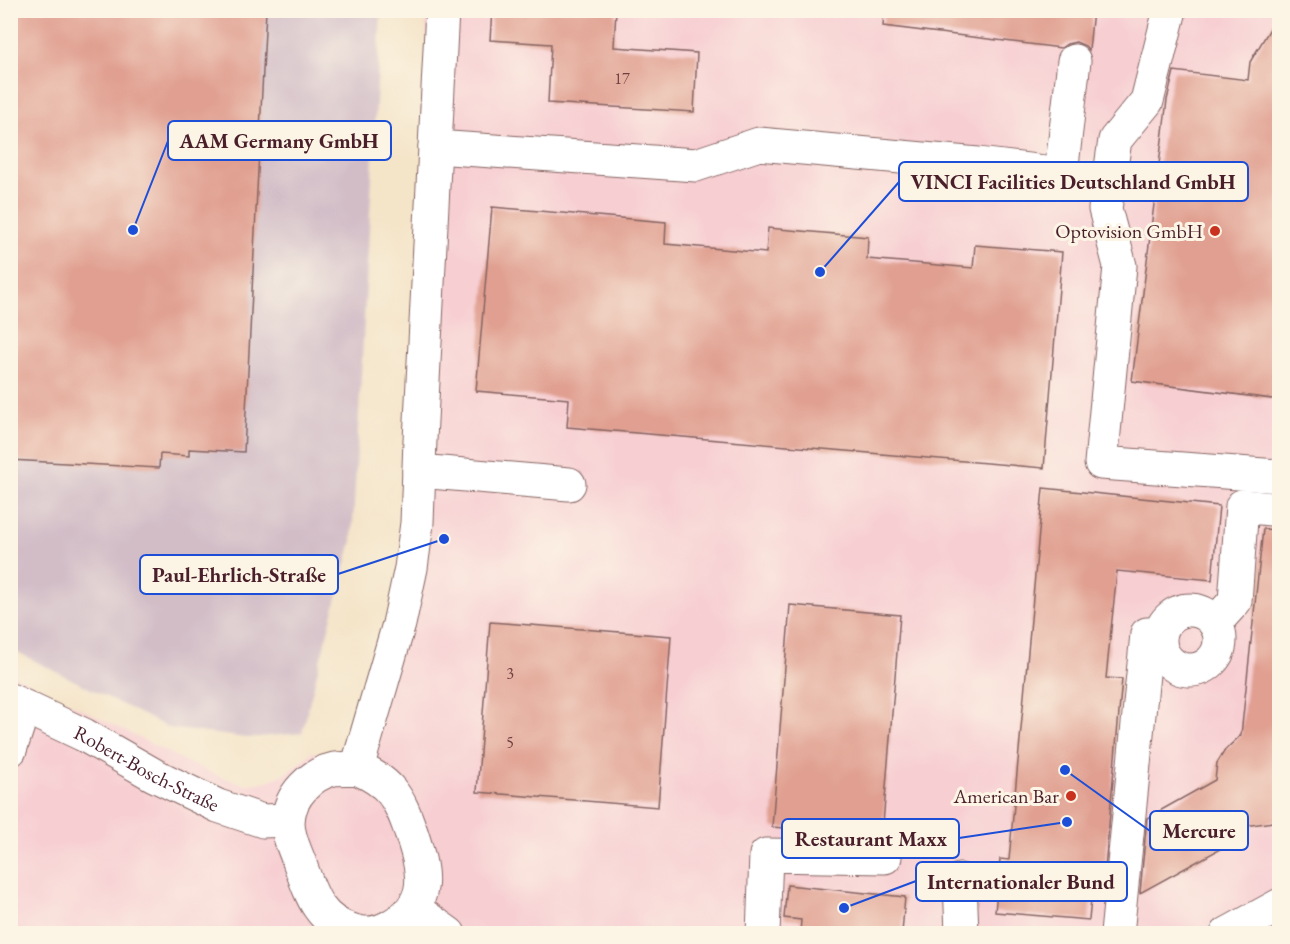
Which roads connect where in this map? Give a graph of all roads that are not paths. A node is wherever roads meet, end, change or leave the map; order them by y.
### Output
1 (442, 10) edge
2 (1170, 10) edge
3 (1074, 61) dead end
4 (435, 147) junction
5 (419, 471) junction
6 (1280, 476) edge
7 (569, 484) dead end
8 (1280, 510) edge
9 (1215, 623) junction
10 (1160, 635) junction
11 (17, 704) edge
12 (10, 750) edge
13 (357, 768) junction
14 (288, 820) junction
15 (885, 857) dead end
16 (960, 880) dead end
17 (1280, 905) edge
18 (413, 908) junction
19 (360, 933) edge
20 (449, 933) edge
21 (763, 933) edge
22 (962, 933) edge
23 (1117, 933) edge
24 (1227, 933) edge

1 - 4 street
2 - 6 street
3 - 4 street
4 - 5 street
5 - 7 street
5 - 13 street
8 - 9 street
9 - 10 street
9 - 10 street
10 - 23 street
11 - 12 street
11 - 14 street, Robert-Bosch-Straße
13 - 14 street
13 - 18 street
14 - 19 street
15 - 21 street
16 - 22 street
17 - 24 street
18 - 19 street
18 - 20 street

